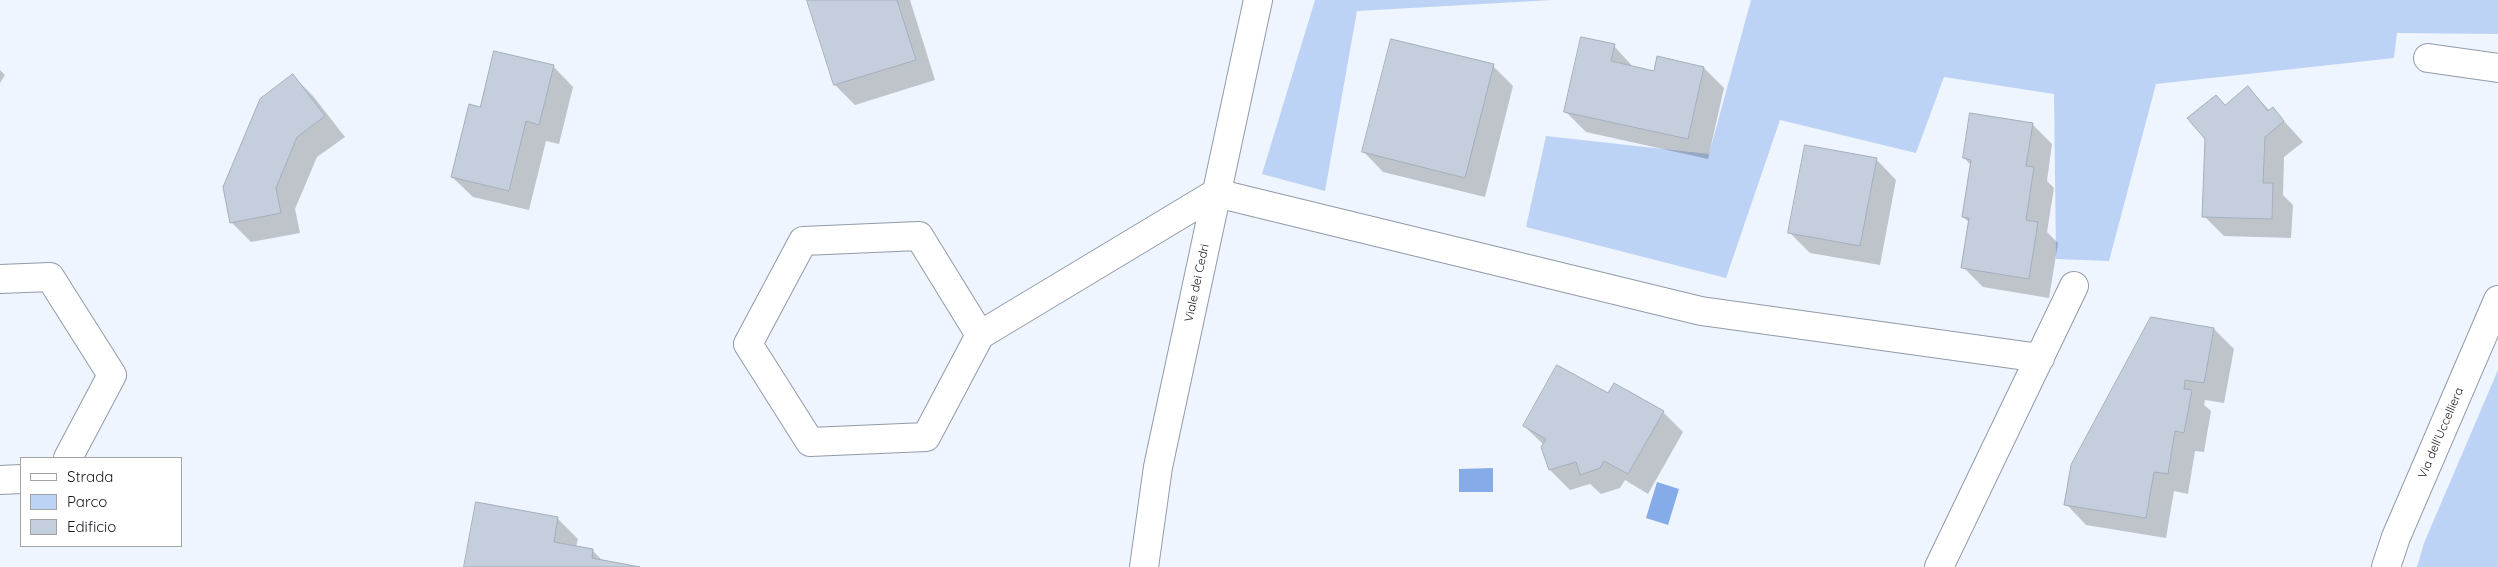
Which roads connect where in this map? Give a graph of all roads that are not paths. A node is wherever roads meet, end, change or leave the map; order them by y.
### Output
1 (1258, 0) edge
2 (2428, 58) dead end
3 (2498, 68) edge
4 (1216, 193) junction
5 (0, 279) edge
6 (2074, 286) dead end
7 (2498, 300) edge
8 (980, 334) junction
9 (2040, 358) junction
10 (69, 457) edge
11 (20, 479) edge
12 (0, 480) edge
13 (1144, 567) edge
14 (1939, 567) edge
15 (2386, 567) edge

1 - 4 street, Viale dei Cedri
2 - 3 street
4 - 8 street
4 - 9 street
4 - 13 street, Viale dei Cedri
5 - 10 street
6 - 9 street
7 - 15 street, Via dell'Uccelliera
8 - 8 street
9 - 14 street
11 - 12 street

